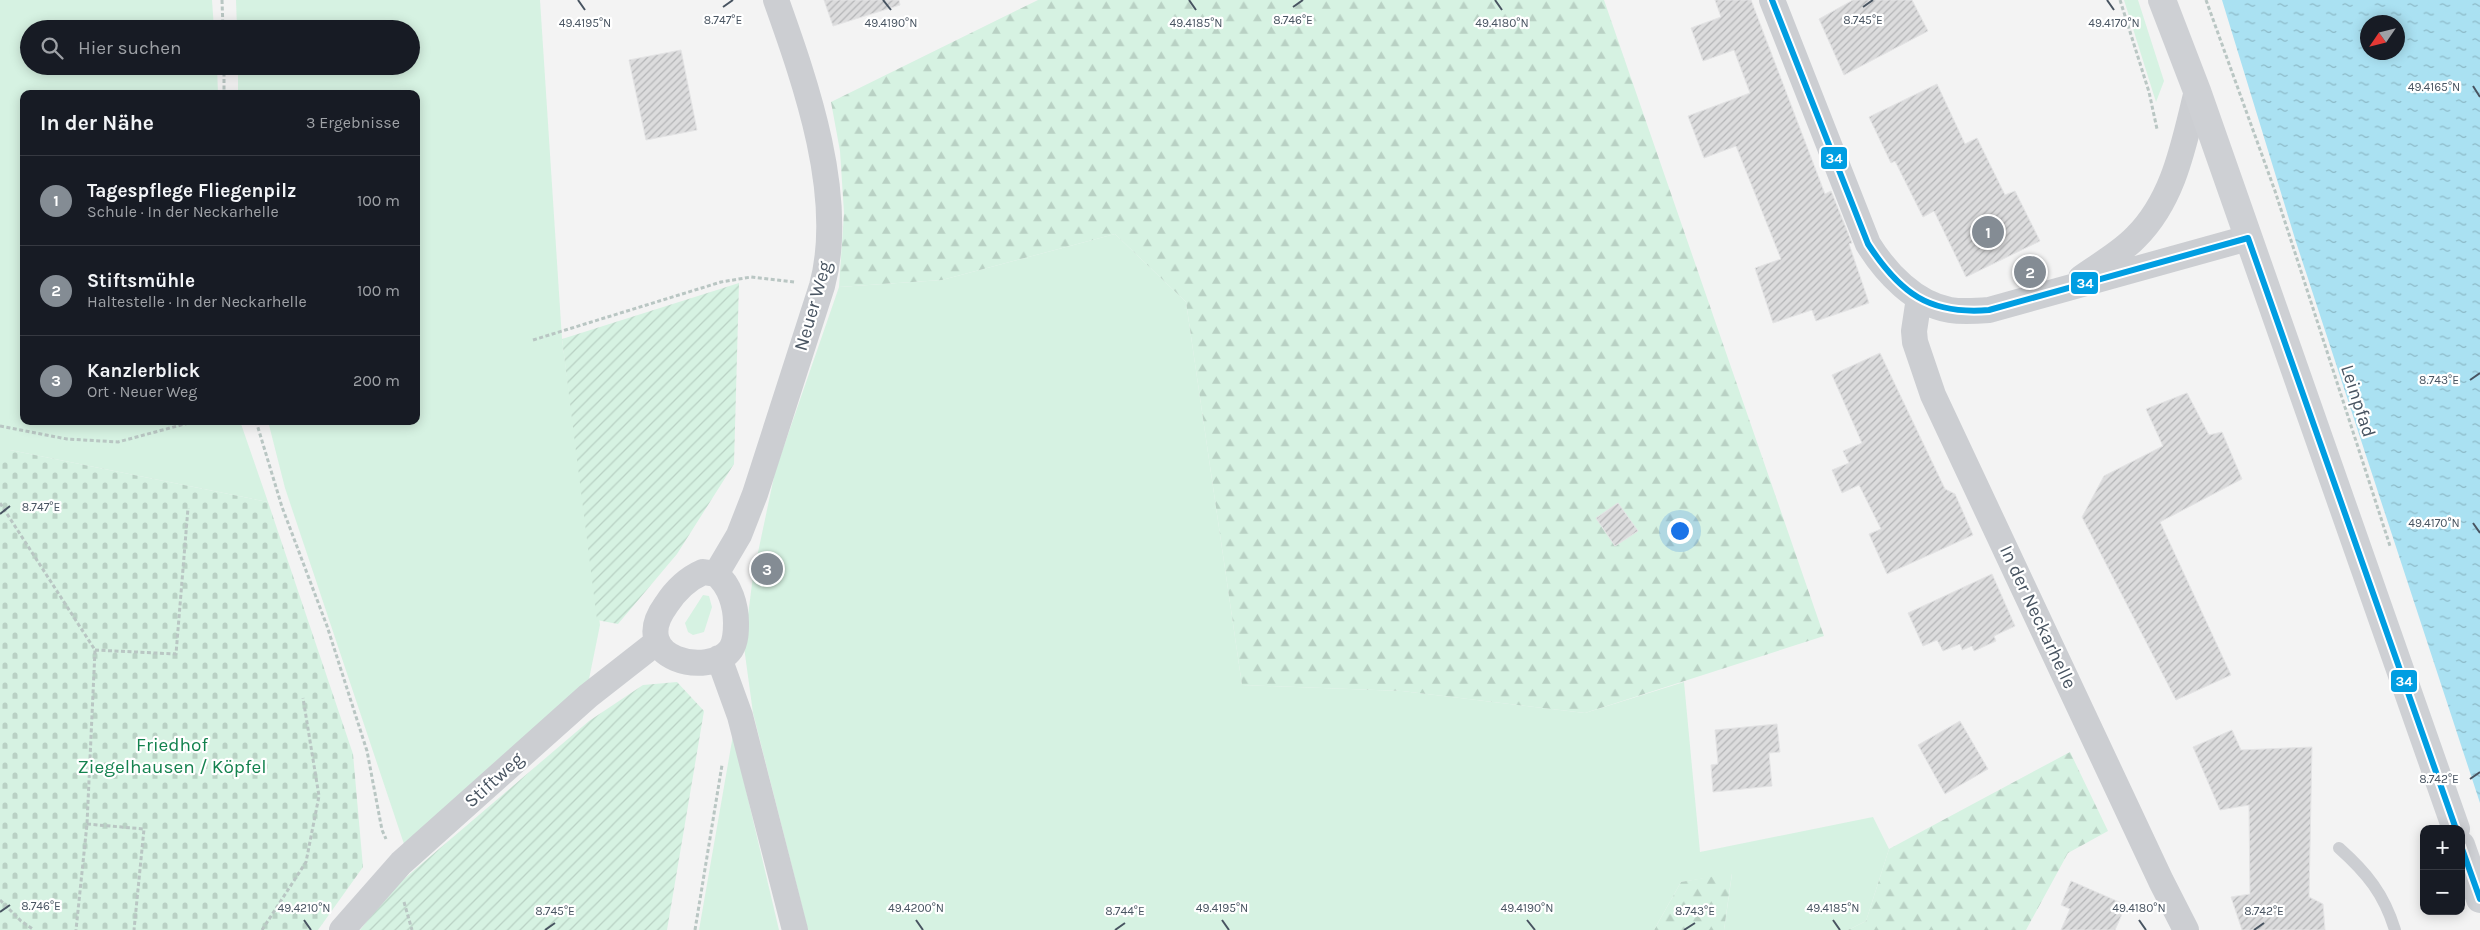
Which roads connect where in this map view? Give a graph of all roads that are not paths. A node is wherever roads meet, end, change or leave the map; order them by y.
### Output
1 (776, 0) edge
2 (1772, 0) edge
3 (2162, 0) edge
4 (2197, 91) junction
5 (2248, 238) junction
6 (2068, 288) junction
7 (1919, 298) junction
8 (716, 574) junction
9 (657, 642) junction
10 (719, 658) junction
11 (2455, 825) edge
12 (2339, 848) dead end
13 (2465, 856) edge
14 (2480, 899) edge
15 (342, 930) edge
16 (795, 930) edge
17 (2186, 930) edge
18 (2395, 930) edge

1 - 8 street, Neuer Weg
2 - 7 street
3 - 4 main road
4 - 5 main road
4 - 6 street
5 - 6 street
5 - 11 main road
6 - 7 street
7 - 17 street, In der Neckarhelle
8 - 9 street
8 - 10 street
9 - 10 street
9 - 15 street, Stiftweg
10 - 16 street
12 - 18 lane
13 - 14 main road

